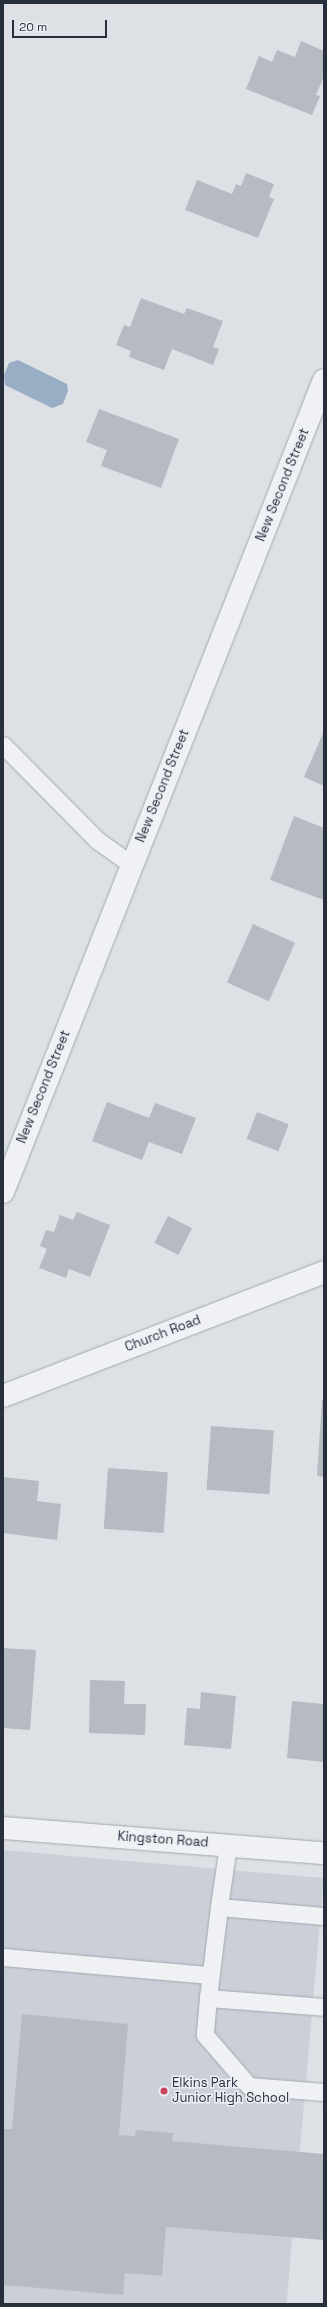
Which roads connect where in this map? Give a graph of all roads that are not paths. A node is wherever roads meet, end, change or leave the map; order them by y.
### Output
1 (324, 380) edge
2 (3, 745) edge
3 (132, 865) junction
4 (4, 1186) edge
5 (324, 1272) edge
6 (3, 1396) edge
7 (3, 1828) edge
8 (228, 1845) junction
9 (324, 1852) edge
10 (219, 1907) junction
11 (324, 1916) edge
12 (3, 1957) edge
13 (210, 1975) junction
14 (208, 1998) junction
15 (324, 2007) edge
16 (324, 2092) edge

1 - 3 street, New Second Street
2 - 3 lane
3 - 4 street, New Second Street
5 - 6 street, Church Road
7 - 8 street, Kingston Road
8 - 9 street, Kingston Road
8 - 10 lane
10 - 11 lane
10 - 13 lane
12 - 13 lane
13 - 14 lane
14 - 15 lane
14 - 16 lane

